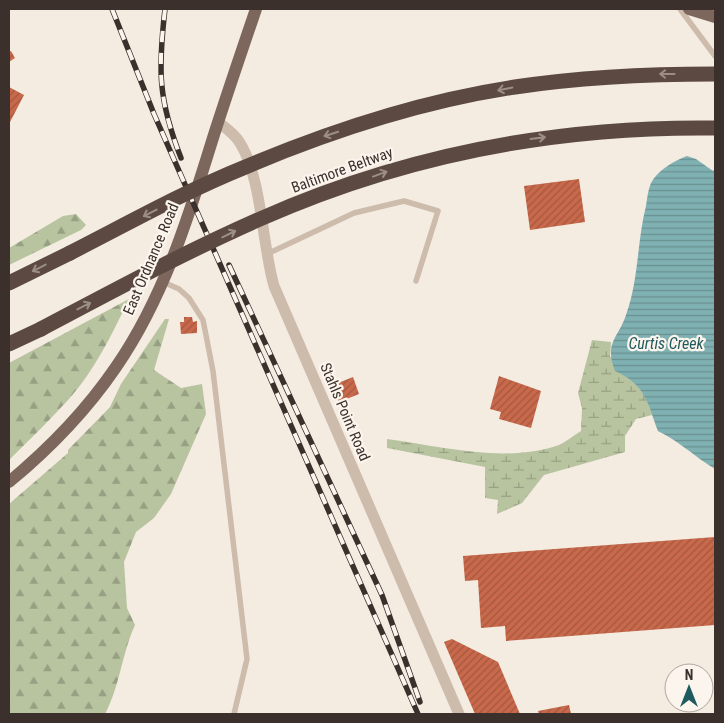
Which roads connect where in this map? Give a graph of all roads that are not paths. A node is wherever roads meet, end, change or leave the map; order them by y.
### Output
1 (256, 9) edge
2 (680, 9) edge
3 (688, 9) edge
4 (715, 16) edge
5 (715, 56) edge
6 (715, 74) edge
7 (218, 122) junction
8 (715, 128) edge
9 (266, 254) junction
10 (416, 281) dead end
11 (163, 282) junction
12 (9, 284) edge
13 (9, 344) edge
14 (9, 482) edge
15 (234, 714) edge
16 (459, 714) edge

1 - 7 main road, East Ordnance Road
2 - 5 lane
3 - 4 main road
6 -> 12 highway, bridge
7 - 9 street, Stahls Point Road
7 - 11 main road, East Ordnance Road
13 -> 8 highway, Baltimore Beltway, bridge
9 - 10 lane
9 - 16 street, Stahls Point Road
11 - 14 main road, East Ordnance Road
11 - 15 lane

